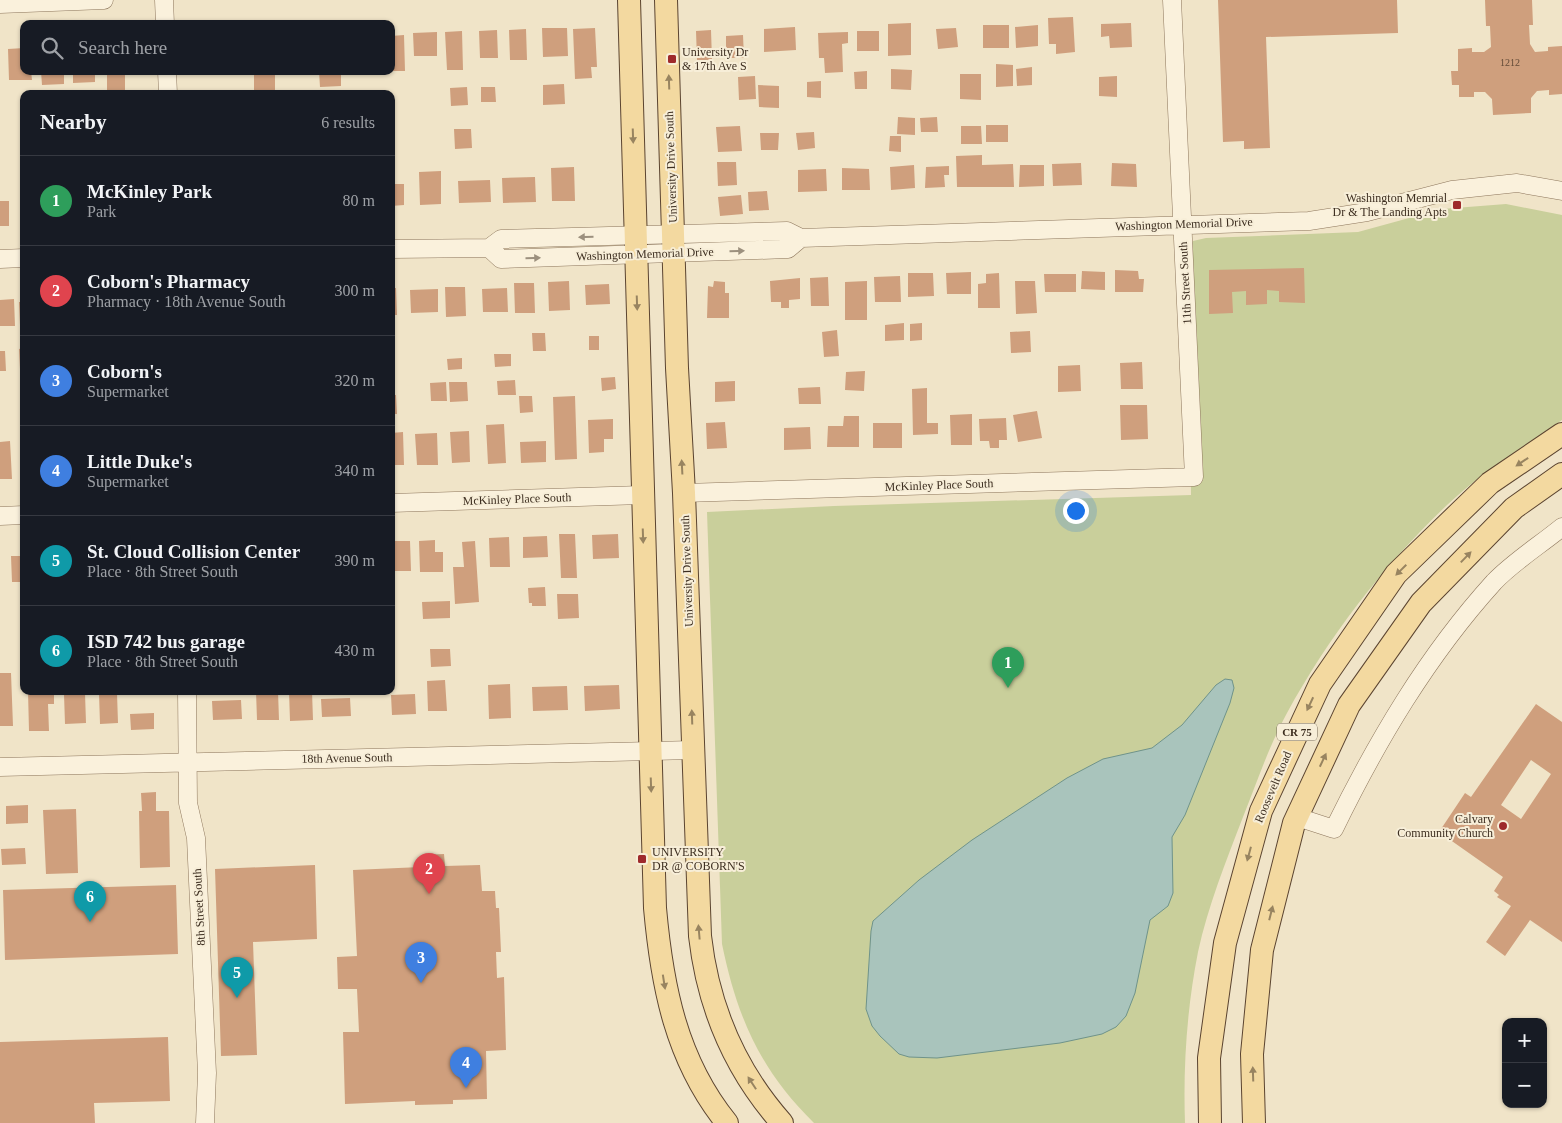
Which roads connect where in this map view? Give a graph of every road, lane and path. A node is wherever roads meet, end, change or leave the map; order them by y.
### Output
1 (104, 0) edge
2 (164, 0) edge
3 (629, 0) edge
4 (666, 0) edge
5 (1172, 0) edge
6 (0, 4) edge
7 (165, 20) edge
8 (167, 75) edge
9 (168, 90) edge
10 (1562, 191) edge
11 (1182, 224) junction
12 (635, 245) junction
13 (674, 245) junction
14 (395, 249) edge
15 (20, 258) edge
16 (0, 259) edge
17 (1562, 434) edge
18 (1562, 474) edge
19 (1194, 477) joint
20 (684, 493) junction
21 (642, 495) junction
22 (395, 503) edge
23 (20, 515) edge
24 (0, 516) edge
25 (1562, 527) edge
26 (188, 695) edge
27 (693, 750) junction
28 (650, 752) junction
29 (187, 762) junction
30 (0, 767) edge
31 (1297, 817) junction
32 (702, 1083) junction
33 (206, 1123) edge
34 (711, 1123) edge
35 (727, 1123) edge
36 (781, 1123) edge
37 (1210, 1123) edge
38 (1254, 1123) edge

1 - 6 street
2 - 7 street
3 -> 12 main road
13 -> 4 main road, University Drive South
5 - 11 street, 11th Street South
8 - 9 street
10 - 11 street, Washington Memorial Drive
13 -> 11 street, Washington Memorial Drive
11 - 19 street, 11th Street South
12 - 13 street, Washington Memorial Drive
12 - 14 street, Washington Memorial Drive
12 -> 21 main road
20 -> 13 main road, University Drive South
15 - 16 street
17 -> 37 main road, Roosevelt Road / CR 75
31 -> 18 main road, CR 75
19 - 20 street, McKinley Place South
27 -> 20 main road, University Drive South
21 - 22 street, McKinley Place South
21 -> 28 main road
23 - 24 street
25 - 31 street
26 - 29 street, 8th Street South
27 - 28 street, 18th Avenue South
36 -> 27 main road, University Drive South
28 - 29 street, 18th Avenue South
28 -> 32 main road
29 - 30 street, 18th Avenue South
29 - 33 street, 8th Street South
38 -> 31 main road, CR 75
32 - 34 main road
32 - 35 main road

